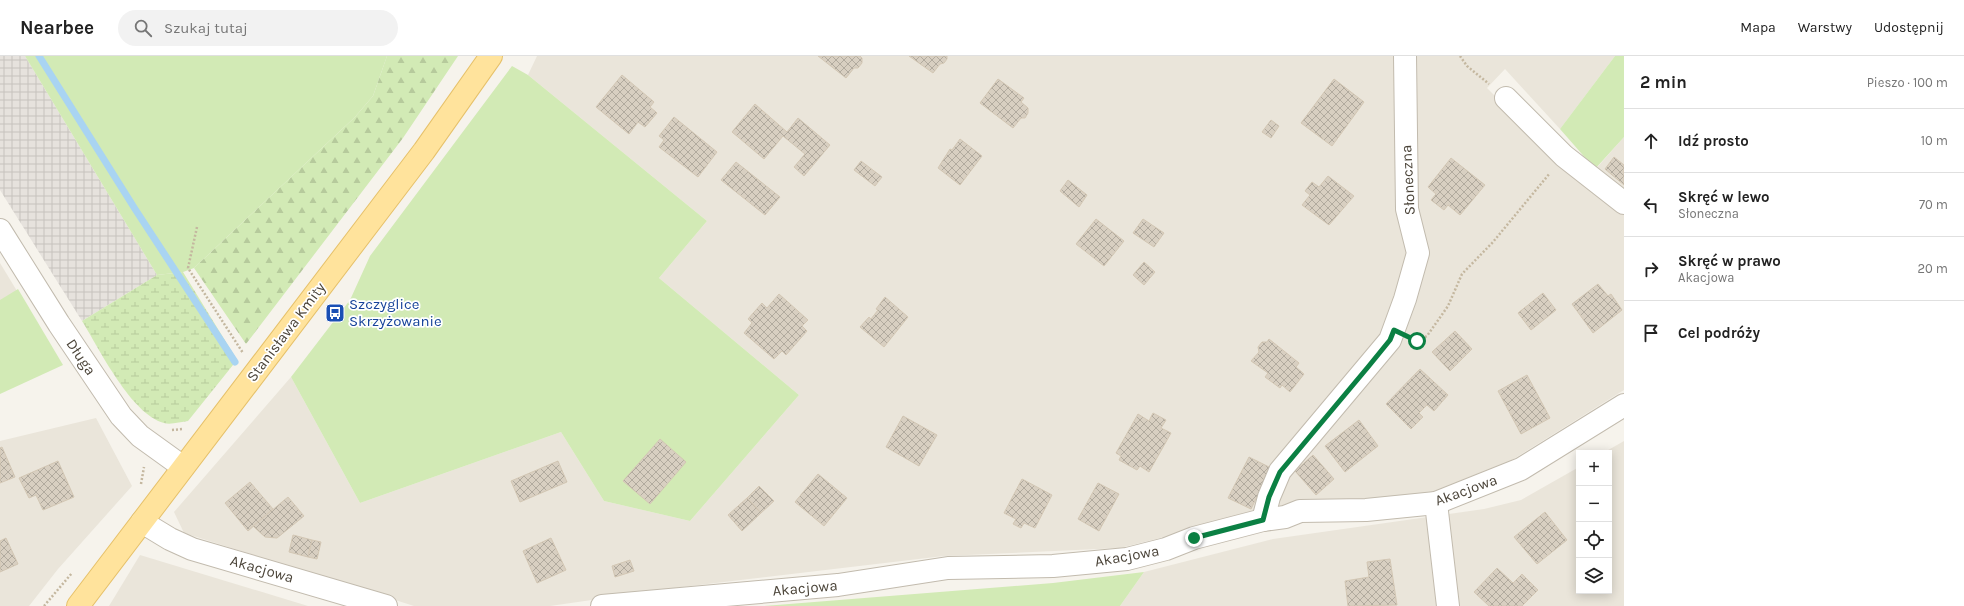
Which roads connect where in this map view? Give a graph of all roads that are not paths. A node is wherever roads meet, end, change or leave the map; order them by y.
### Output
1 (491, 56) edge
2 (1405, 56) edge
3 (1506, 98) road end
4 (1624, 203) edge
5 (0, 230) edge
6 (1624, 405) edge
7 (183, 467) junction
8 (1436, 503) junction
9 (1263, 520) junction
10 (142, 522) junction
11 (383, 605) edge
12 (78, 606) edge
13 (602, 606) edge
14 (1448, 606) edge

1 - 7 main road, Stanisława Kmity
2 - 9 street, Słoneczna
3 - 4 street
5 - 7 street, Długa
6 - 8 street, Akacjowa
7 - 10 main road, Stanisława Kmity
8 - 9 street, Akacjowa
8 - 14 street
9 - 13 street, Akacjowa
10 - 11 street, Akacjowa
10 - 12 main road, Stanisława Kmity

